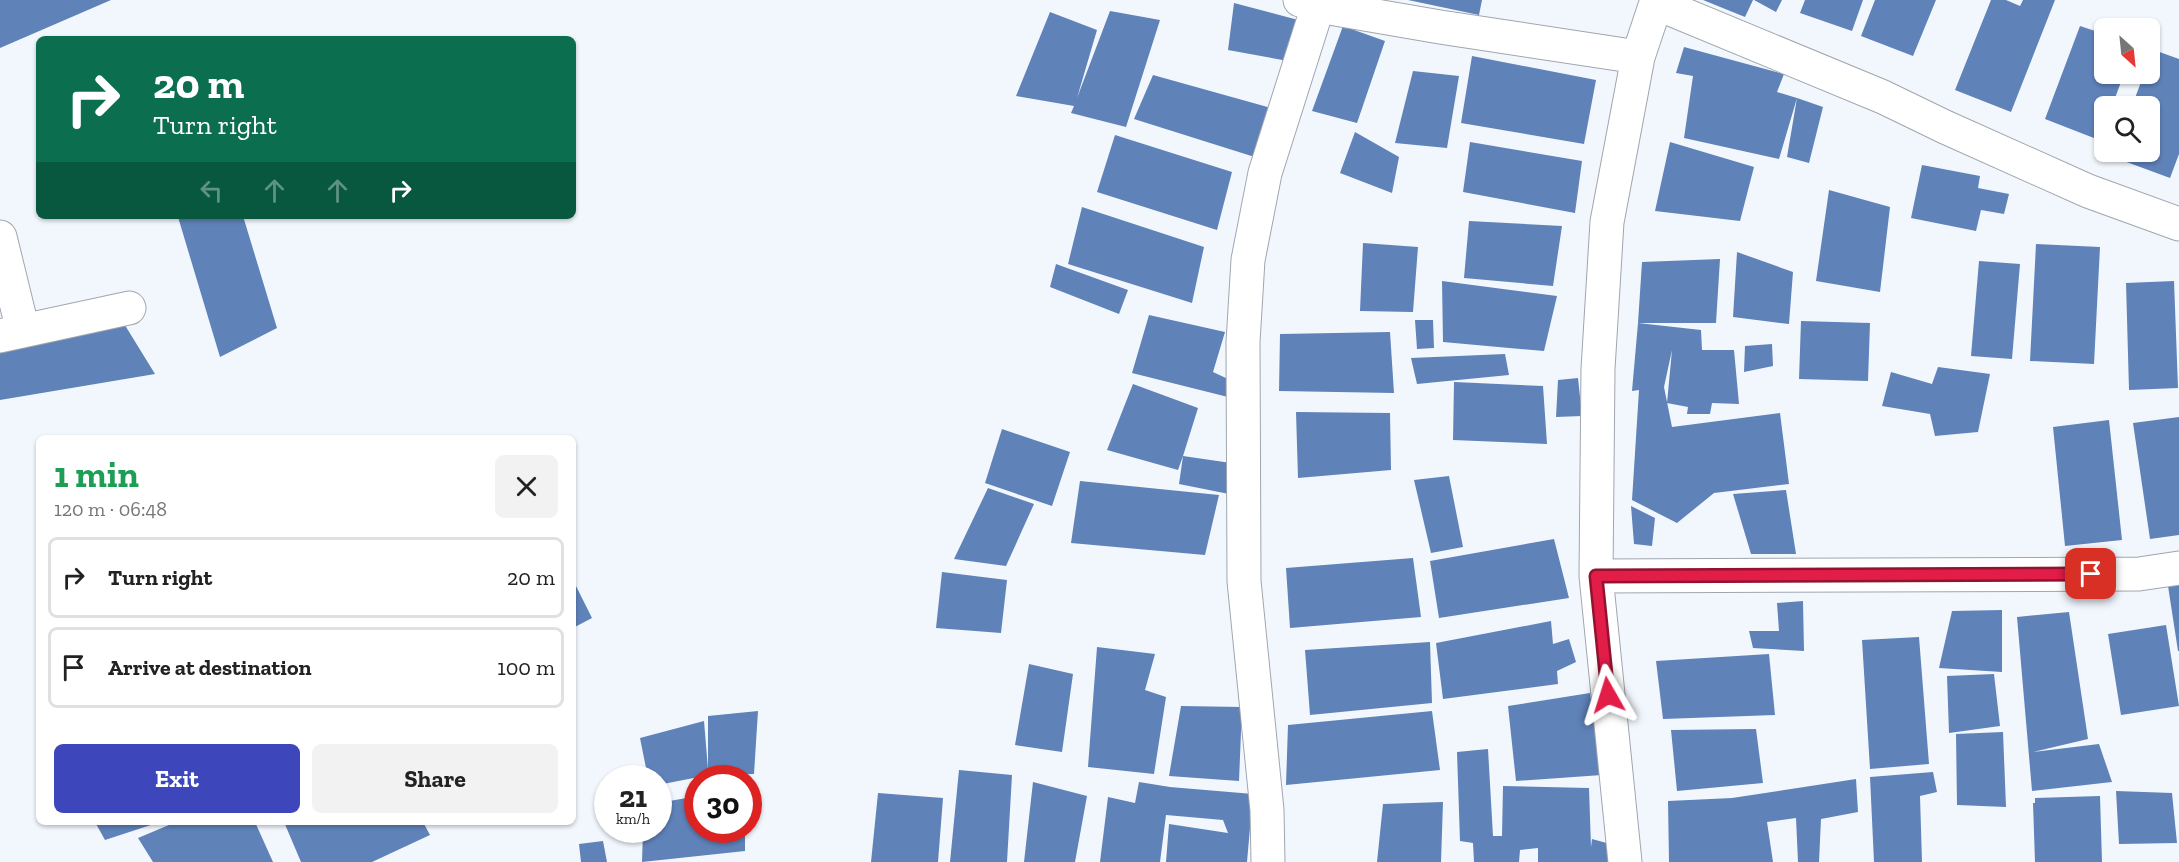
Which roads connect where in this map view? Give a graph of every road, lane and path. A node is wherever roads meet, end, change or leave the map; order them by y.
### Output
1 (1656, 2) edge
2 (1309, 3) edge
3 (1638, 57) junction
4 (2179, 224) edge
5 (0, 237) edge
6 (129, 308) dead end
7 (12, 334) edge
8 (2179, 568) edge
9 (1596, 576) junction
10 (1268, 862) edge
11 (1625, 862) edge

1 - 3 street
1 - 4 street
2 - 3 street
2 - 10 street
3 - 9 street
5 - 7 street
6 - 7 street
8 - 9 street
9 - 11 street

